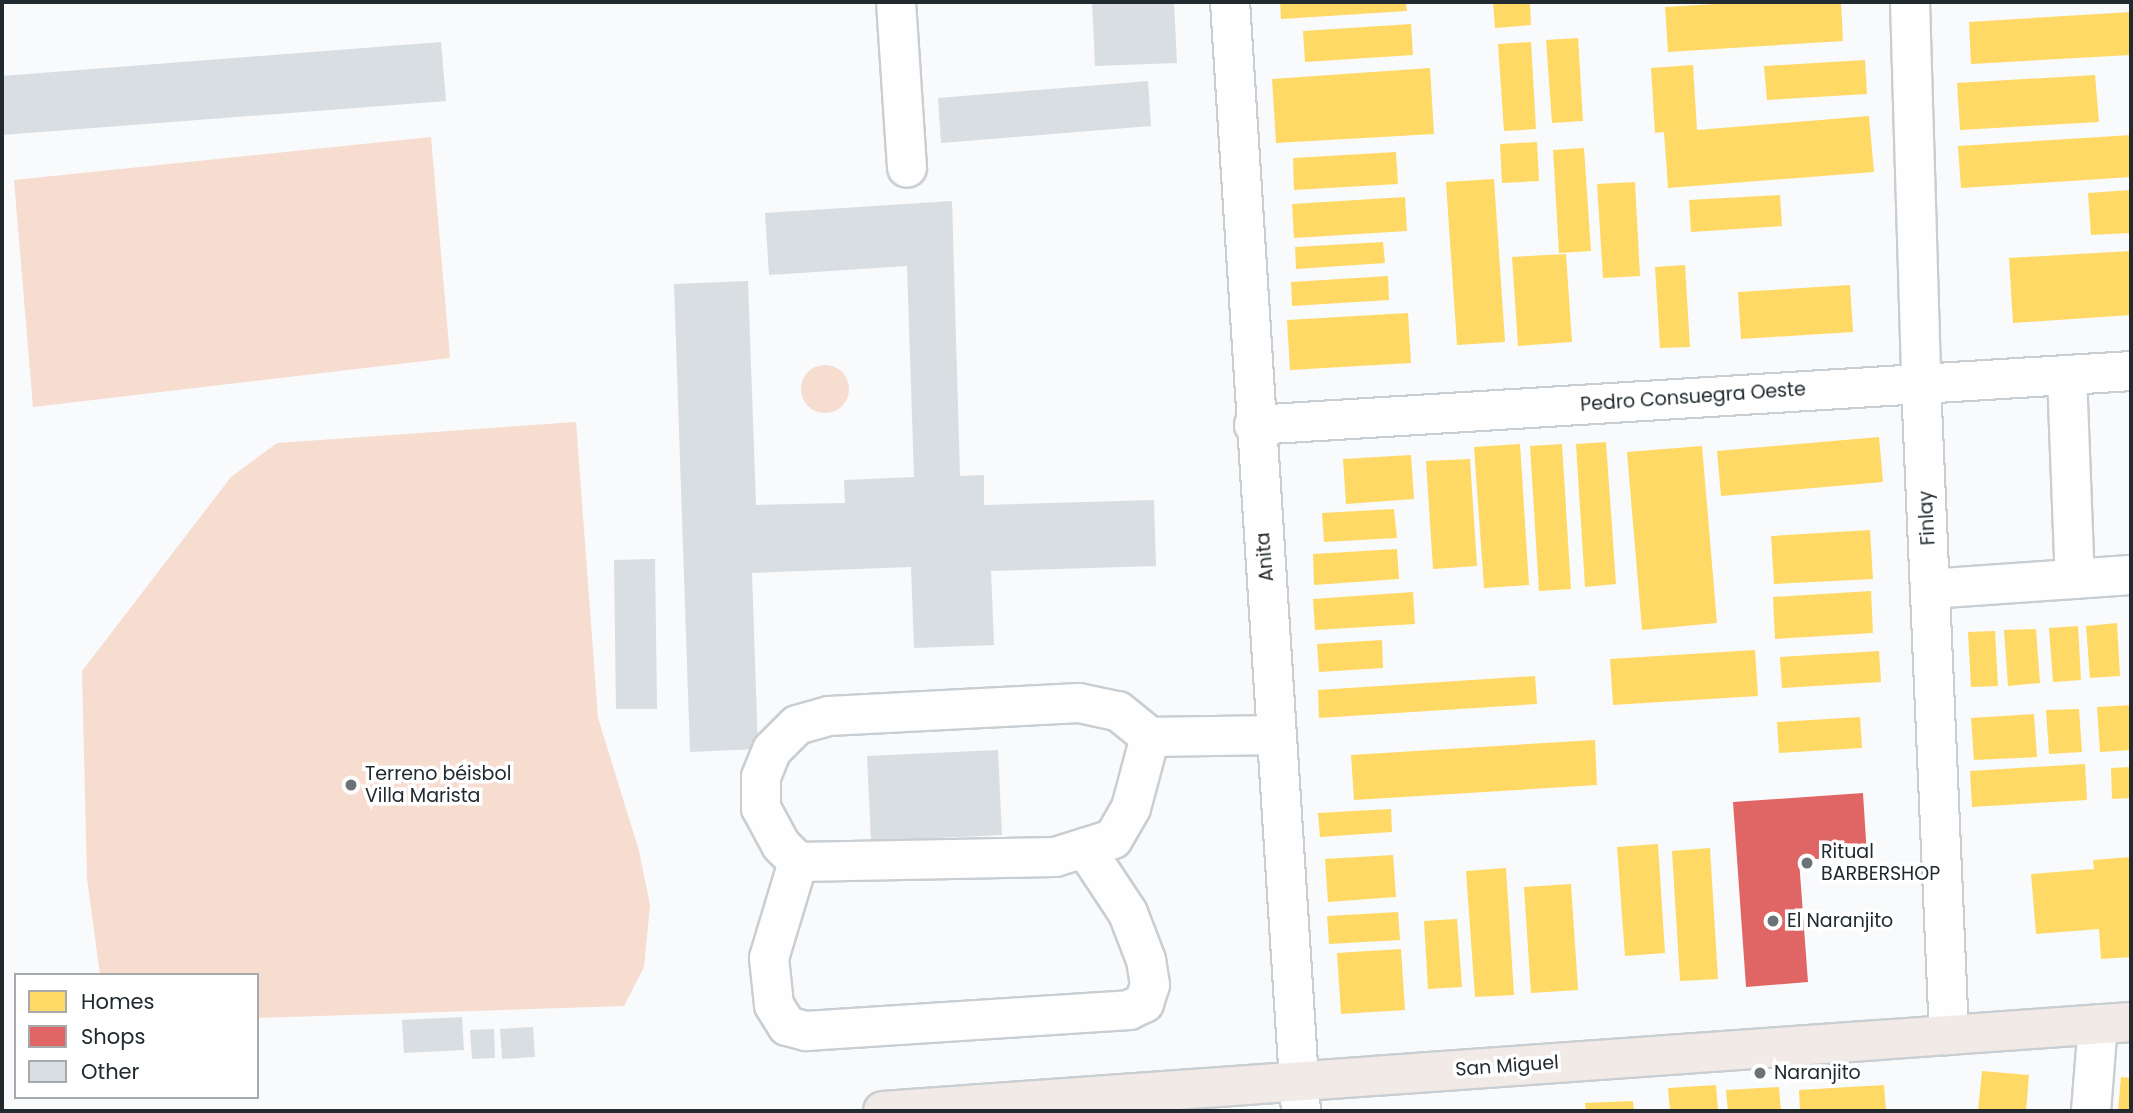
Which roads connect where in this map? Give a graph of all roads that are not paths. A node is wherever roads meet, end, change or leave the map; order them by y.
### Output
1 (896, 2) edge
2 (1230, 2) edge
3 (1910, 2) edge
4 (907, 168) dead end
5 (2131, 371) edge
6 (2067, 375) junction
7 (1921, 383) junction
8 (1254, 425) junction
9 (2131, 575) edge
10 (2075, 579) junction
11 (1930, 589) junction
12 (1277, 735) junction
13 (1150, 737) junction
14 (1084, 848) junction
15 (798, 862) junction
16 (2115, 1023) edge
17 (1949, 1035) junction
18 (1300, 1096) edge
19 (883, 1111) edge
20 (2091, 1111) edge

1 - 4 street
2 - 8 street, Anita
3 - 7 street, Finlay
5 - 6 street, Pedro Consuegra Oeste
6 - 7 street, Pedro Consuegra Oeste
6 - 10 street
7 - 8 street, Pedro Consuegra Oeste
7 - 11 street, Finlay
8 - 12 street, Anita
9 - 10 street
10 - 11 street
11 - 17 street, Finlay
12 - 13 street
12 - 18 street, Anita
13 - 14 street
13 - 15 street
14 - 15 street
14 - 15 street
16 - 17 main road, San Miguel
16 - 20 street
17 - 18 main road, San Miguel
18 - 19 main road, San Miguel

